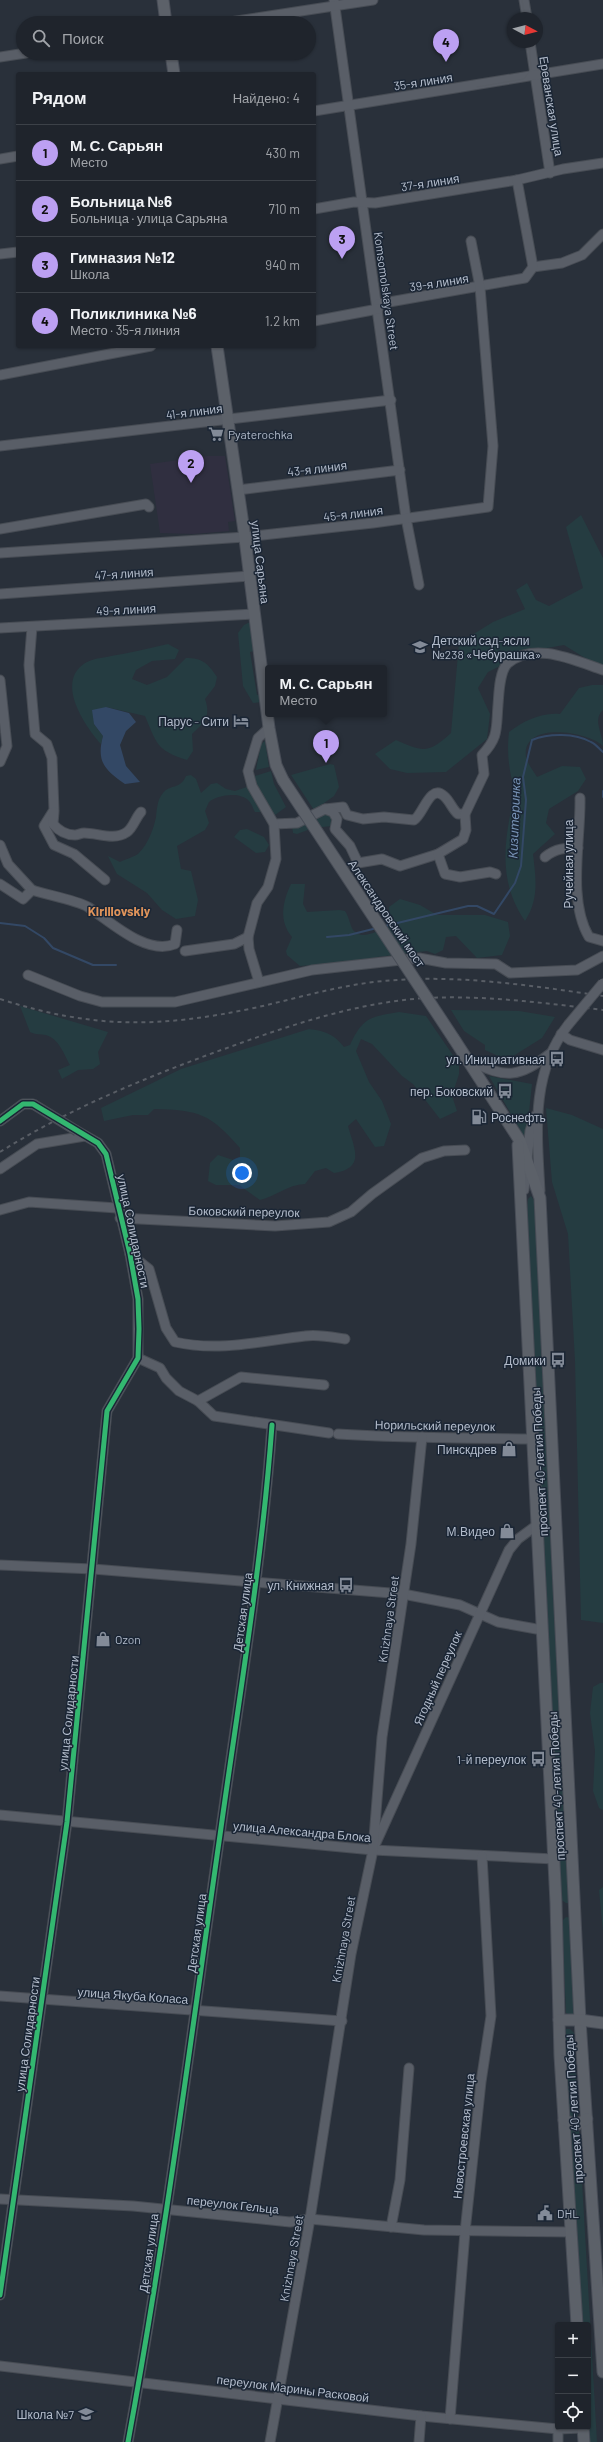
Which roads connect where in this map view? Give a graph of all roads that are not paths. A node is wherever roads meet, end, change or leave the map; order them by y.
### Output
1 (163, 0) edge
2 (373, 0) edge
3 (524, 0) edge
4 (334, 3) edge
5 (525, 12) edge
6 (165, 16) edge
7 (262, 16) edge
8 (531, 48) edge
9 (16, 55) edge
10 (0, 57) edge
11 (172, 60) edge
12 (603, 64) edge
13 (174, 72) edge
14 (535, 74) junction
15 (348, 106) junction
16 (316, 111) edge
17 (16, 156) edge
18 (0, 159) edge
19 (603, 163) edge
20 (550, 173) junction
21 (517, 180) junction
22 (362, 202) junction
23 (316, 209) edge
24 (603, 234) edge
25 (472, 241) dead end
26 (16, 252) edge
27 (0, 254) edge
28 (533, 267) junction
29 (480, 288) junction
30 (378, 307) junction
31 (316, 321) edge
32 (141, 348) edge
33 (216, 348) edge
34 (0, 375) edge
35 (391, 400) junction
36 (226, 419) junction
37 (0, 446) edge
38 (400, 470) junction
39 (238, 490) junction
40 (150, 507) dead end
41 (406, 518) junction
42 (0, 529) edge
43 (245, 537) junction
44 (0, 553) edge
45 (250, 576) junction
46 (419, 585) dead end
47 (0, 594) edge
48 (254, 614) junction
49 (32, 626) junction
50 (0, 628) edge
51 (603, 670) edge
52 (0, 680) edge
53 (265, 698) edge
54 (268, 717) edge
55 (269, 728) junction
56 (1, 761) edge
57 (283, 780) joint
58 (580, 798) dead end
59 (325, 809) junction
60 (54, 810) junction
61 (141, 812) dead end
62 (465, 814) junction
63 (274, 824) junction
64 (0, 845) edge
65 (578, 848) junction
66 (438, 854) junction
67 (545, 857) dead end
68 (496, 874) dead end
69 (105, 880) dead end
70 (0, 884) edge
71 (32, 890) junction
72 (177, 930) dead end
73 (248, 937) junction
74 (603, 941) edge
75 (186, 951) dead end
76 (603, 956) edge
77 (28, 975) dead end
78 (259, 982) junction
79 (603, 982) edge
80 (562, 1034) junction
81 (603, 1050) edge
82 (552, 1053) junction
83 (470, 1061) junction
84 (538, 1106) junction
85 (0, 1121) edge
86 (81, 1133) junction
87 (516, 1135) junction
88 (465, 1150) dead end
89 (527, 1158) junction
90 (0, 1169) edge
91 (540, 1198) junction
92 (117, 1208) junction
93 (522, 1209) junction
94 (0, 1210) edge
95 (120, 1218) junction
96 (130, 1254) junction
97 (345, 1338) dead end
98 (138, 1358) junction
99 (324, 1385) dead end
100 (198, 1401) junction
101 (272, 1425) junction
102 (422, 1437) junction
103 (532, 1438) junction
104 (537, 1525) junction
105 (0, 1565) edge
106 (92, 1569) junction
107 (256, 1582) junction
108 (403, 1594) junction
109 (479, 1613) junction
110 (542, 1630) junction
111 (0, 1815) edge
112 (67, 1822) junction
113 (219, 1835) junction
114 (373, 1850) junction
115 (482, 1856) junction
116 (554, 1859) junction
117 (575, 1902) junction
118 (556, 1903) junction
119 (557, 1919) junction
120 (576, 1919) junction
121 (0, 1996) edge
122 (42, 1998) junction
123 (195, 2009) junction
124 (559, 2020) junction
125 (580, 2020) junction
126 (342, 2021) junction
127 (603, 2023) edge
128 (409, 2068) dead end
129 (587, 2119) junction
130 (564, 2120) junction
131 (0, 2199) edge
132 (15, 2200) junction
133 (165, 2209) junction
134 (310, 2219) junction
135 (391, 2228) junction
136 (465, 2232) junction
137 (571, 2232) junction
138 (0, 2295) edge
139 (577, 2322) edge
140 (0, 2366) edge
141 (603, 2372) edge
142 (139, 2382) junction
143 (277, 2398) junction
144 (421, 2416) junction
145 (450, 2419) junction
146 (555, 2429) edge
147 (558, 2430) edge
148 (583, 2430) edge
149 (128, 2442) edge
150 (270, 2442) edge
151 (419, 2442) edge
152 (558, 2442) edge
153 (584, 2442) edge

1 - 6 main road
2 - 4 street
3 - 5 street
4 - 7 street
4 - 15 street, Komsomolskaya Street
8 - 14 street, Ереванская улица
9 - 10 street
11 - 13 main road
12 - 14 street, 35-я линия
14 - 15 street, 35-я линия
14 - 20 street, Ереванская улица
15 - 16 street, 35-я линия
15 - 22 street, Komsomolskaya Street
17 - 18 street
19 - 20 street, 37-я линия
20 - 21 street, 37-я линия
21 - 22 street, 37-я линия
21 - 28 street
22 - 23 street, 37-я линия
22 - 30 street, Komsomolskaya Street
24 - 28 street
25 - 29 street, 39-я линия
26 - 27 street
28 - 29 street, 39-я линия
29 - 30 street, 39-я линия
29 - 41 street, 45-я линия
30 - 31 street, 39-я линия
30 - 35 street, Komsomolskaya Street
32 - 34 street
33 - 36 main road, улица Сарьяна
35 - 36 street, 41-я линия
35 - 38 street, Komsomolskaya Street
36 - 37 street, 41-я линия
36 - 39 main road, улица Сарьяна
38 - 39 street, 43-я линия
38 - 41 street, Komsomolskaya Street
39 - 43 main road, улица Сарьяна
40 - 42 street
41 - 43 street, 45-я линия
41 - 46 street, Komsomolskaya Street
43 - 44 street, 45-я линия
43 - 45 main road, улица Сарьяна
45 - 47 street, 47-я линия
45 - 48 main road, улица Сарьяна
48 - 49 street, 49-я линия
48 - 53 main road, улица Сарьяна
49 - 50 street, 49-я линия
49 - 60 street
51 - 62 street
52 - 56 street
54 - 55 main road, улица Сарьяна
55 - 57 main road, улица Сарьяна
55 - 63 street
57 - 83 main road, Александровский мост, bridge
58 - 65 street, Ручейная улица
59 - 62 street
59 - 63 street
59 - 66 street
60 - 61 street
60 - 69 street
62 - 66 street
63 - 73 street
64 - 71 street
65 - 67 street
65 - 74 street, Ручейная улица
66 - 68 street
70 - 71 street
71 - 72 street
73 - 75 street
73 - 78 street
76 - 78 street
77 - 78 street
79 - 80 street, проспект 40-летия Победы, bridge
80 - 81 street
80 - 82 street, проспект 40-летия Победы
82 - 83 street
82 - 84 street, проспект 40-летия Победы
83 - 87 main road, Александровский мост
84 - 89 street, проспект 40-летия Победы
84 - 91 street, проспект 40-летия Победы
85 - 86 street, bridge
86 - 90 street
86 - 92 street, улица Солидарности
87 - 89 main road, проспект 40-летия Победы
87 - 93 main road, проспект 40-летия Победы
88 - 95 street, Боковский переулок
89 - 91 main road, проспект 40-летия Победы
89 - 93 street, проспект 40-летия Победы
91 - 93 street
91 - 117 main road, проспект 40-летия Победы
92 - 94 street
92 - 95 street, улица Солидарности
93 - 103 main road, проспект 40-летия Победы
95 - 96 street, улица Солидарности
96 - 97 street
96 - 98 street, улица Солидарности
98 - 100 street, Норильский переулок
98 - 106 street, улица Солидарности
99 - 100 street
100 - 101 street, Норильский переулок
101 - 102 street, Норильский переулок
101 - 107 street, Детская улица
102 - 103 street, Норильский переулок
102 - 108 street, Knizhnaya Street
103 - 104 main road, проспект 40-летия Победы
104 - 109 street, Ягодный переулок
104 - 110 main road, проспект 40-летия Победы
105 - 106 street
106 - 107 street
106 - 112 street, улица Солидарности
107 - 108 street
107 - 113 street, Детская улица
108 - 109 street
108 - 114 street, Knizhnaya Street
109 - 110 street
109 - 114 street, Ягодный переулок
110 - 116 main road, проспект 40-летия Победы
111 - 112 street, улица Александра Блока
112 - 113 street, улица Александра Блока
112 - 122 street, улица Солидарности
113 - 114 street, улица Александра Блока
113 - 123 street, Детская улица
114 - 115 street, улица Александра Блока
114 - 126 street, Knizhnaya Street
115 - 116 street, улица Александра Блока
115 - 136 street, Новостроевская улица
116 - 118 main road, проспект 40-летия Победы
117 - 118 main road
117 - 120 main road, проспект 40-летия Победы
118 - 119 main road, проспект 40-летия Победы
119 - 120 main road
119 - 124 main road, проспект 40-летия Победы
120 - 125 main road, проспект 40-летия Победы
121 - 122 street, улица Якуба Коласа
122 - 123 street, улица Якуба Коласа
122 - 132 street, улица Солидарности
123 - 126 street, улица Якуба Коласа
123 - 133 street, Детская улица
124 - 125 main road
124 - 130 main road, проспект 40-летия Победы
125 - 127 main road
125 - 129 main road, проспект 40-летия Победы
126 - 134 street, Knizhnaya Street
128 - 135 street
129 - 130 main road
129 - 141 main road, проспект 40-летия Победы
130 - 137 main road, проспект 40-летия Победы
131 - 132 street, переулок Гельца
132 - 133 street, переулок Гельца
132 - 138 street, улица Солидарности
133 - 134 street, переулок Гельца
133 - 142 street, Детская улица
134 - 135 street, переулок Гельца
134 - 143 street, Knizhnaya Street
135 - 136 street, переулок Гельца
136 - 137 street, переулок Гельца
136 - 145 street, Новостроевская улица
137 - 139 main road, проспект 40-летия Победы
140 - 142 street, переулок Марины Расковой
142 - 143 street, переулок Марины Расковой
142 - 149 street, Детская улица
143 - 144 street, переулок Марины Расковой
143 - 150 street, Knizhnaya Street
144 - 145 street, переулок Марины Расковой
144 - 151 street
145 - 146 street, переулок Марины Расковой
147 - 152 street
148 - 153 main road

